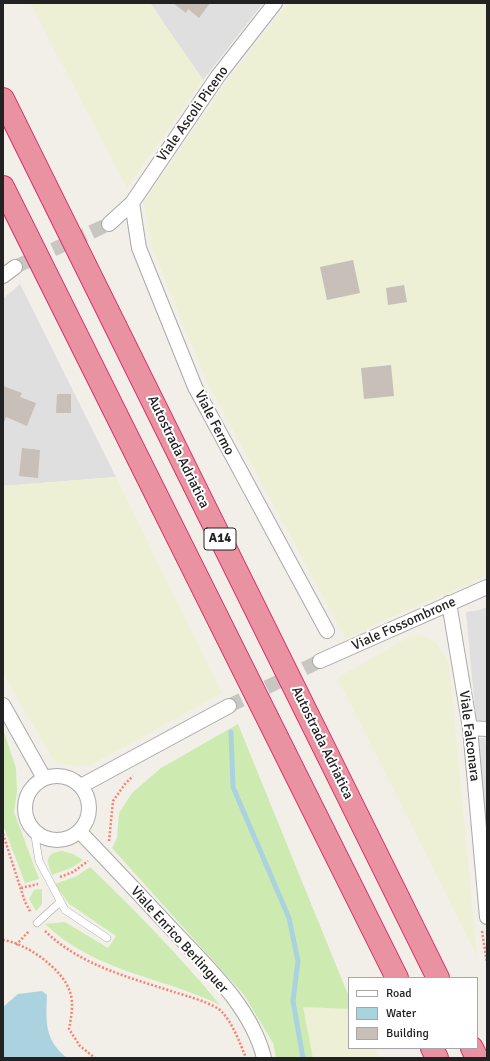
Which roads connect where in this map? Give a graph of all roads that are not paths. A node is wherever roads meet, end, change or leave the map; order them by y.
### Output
1 (275, 3) edge
2 (3, 99) edge
3 (3, 187) edge
4 (132, 203) junction
5 (109, 224) tunnel mouth
6 (15, 267) tunnel mouth
7 (3, 276) edge
8 (487, 587) edge
9 (449, 603) junction
10 (327, 631) dead end
11 (320, 661) tunnel mouth
12 (3, 705) edge
13 (229, 706) tunnel mouth
14 (470, 728) junction
15 (487, 729) edge
16 (44, 778) junction
17 (81, 786) junction
18 (34, 830) junction
19 (79, 831) junction
20 (60, 902) junction
21 (36, 923) road end
22 (485, 923) edge
23 (107, 938) dead end
24 (397, 977) edge
25 (438, 977) edge
26 (432, 1049) edge
27 (472, 1049) edge
28 (264, 1058) edge
29 (437, 1058) edge
30 (477, 1058) edge

1 - 4 street, Viale Ascoli Piceno
2 - 25 highway, Autostrada Adriatica / A14
3 - 24 highway, A14
4 - 5 street, Viale Ascoli Piceno
4 - 10 street, Viale Fermo
6 - 7 street
8 - 9 street, Viale Fossombrone
9 - 11 street, Viale Fossombrone
9 - 14 street, Viale Falconara
12 - 16 street
13 - 17 street
14 - 15 street
14 - 22 street, Viale Falconara
16 - 17 street
16 - 18 street
17 - 19 street
18 - 19 street
18 - 20 lane
19 - 28 street, Viale Enrico Berlinguer
20 - 21 lane
20 - 23 lane
26 - 29 highway
27 - 30 highway

